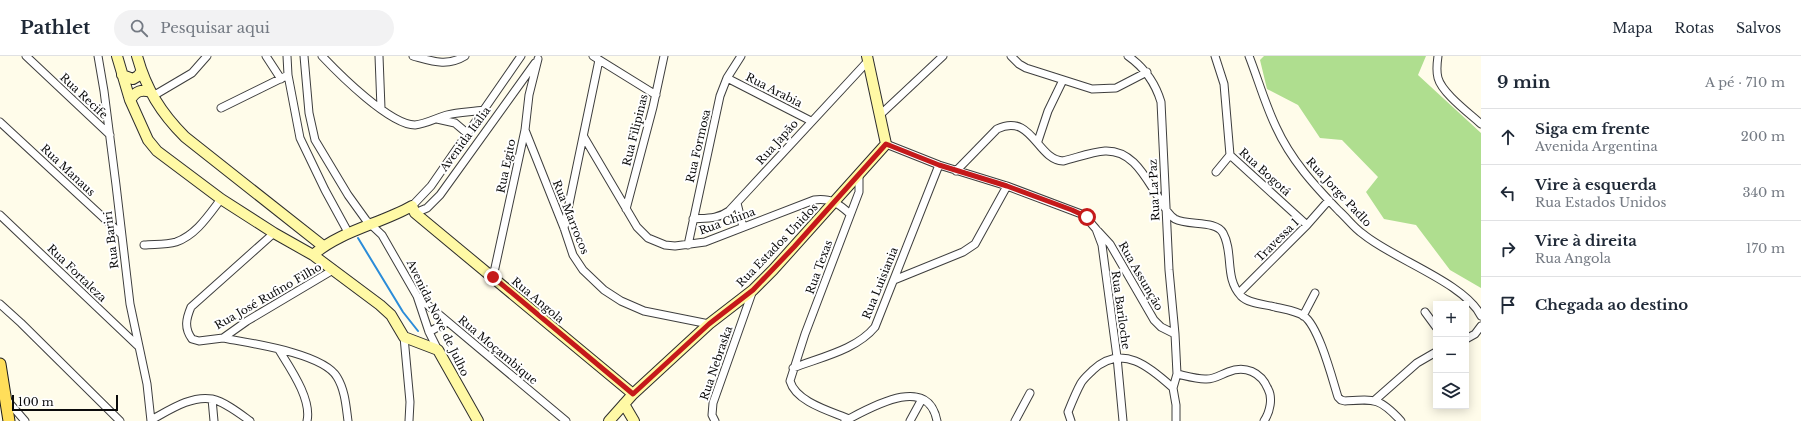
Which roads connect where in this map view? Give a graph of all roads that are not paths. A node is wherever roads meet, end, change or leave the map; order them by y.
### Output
1 (26, 56) edge
2 (98, 56) edge
3 (118, 56) edge
4 (138, 56) edge
5 (207, 56) edge
6 (266, 56) edge
7 (287, 56) edge
8 (304, 56) edge
9 (322, 56) edge
10 (379, 56) edge
11 (413, 56) edge
12 (465, 56) edge
13 (521, 56) edge
14 (664, 56) edge
15 (741, 56) edge
16 (943, 56) edge
17 (1011, 56) edge
18 (1128, 56) edge
19 (1215, 56) edge
20 (1249, 56) edge
21 (1438, 56) edge
22 (538, 57) edge
23 (596, 57) edge
24 (868, 58) edge
25 (141, 72) junction
26 (1147, 72) junction
27 (122, 75) junction
28 (288, 75) junction
29 (727, 78) junction
30 (281, 79) junction
31 (1063, 80) junction
32 (152, 94) junction
33 (656, 95) junction
34 (130, 100) junction
35 (221, 108) dead end
36 (381, 108) junction
37 (484, 110) junction
38 (881, 114) junction
39 (437, 119) junction
40 (811, 121) junction
41 (0, 122) edge
42 (1481, 124) edge
43 (524, 130) junction
44 (468, 134) junction
45 (110, 135) junction
46 (584, 137) junction
47 (1038, 141) junction
48 (886, 144) junction
49 (1230, 155) junction
50 (939, 165) junction
51 (956, 171) junction
52 (1216, 172) dead end
53 (859, 174) junction
54 (1007, 186) junction
55 (221, 199) junction
56 (1329, 200) junction
57 (836, 201) junction
58 (737, 203) junction
59 (626, 209) junction
60 (1166, 209) junction
61 (413, 210) junction
62 (850, 214) junction
63 (0, 215) edge
64 (693, 218) junction
65 (372, 224) junction
66 (1307, 225) junction
67 (743, 227) junction
68 (564, 228) junction
69 (1096, 229) junction
70 (274, 233) junction
71 (121, 234) junction
72 (349, 234) junction
73 (688, 244) junction
74 (144, 245) dead end
75 (323, 246) junction
76 (313, 255) junction
77 (333, 270) junction
78 (493, 277) junction
79 (894, 280) junction
80 (753, 290) junction
81 (1238, 293) junction
82 (1315, 293) dead end
83 (417, 296) junction
84 (0, 304) edge
85 (1425, 312) dead end
86 (1303, 316) junction
87 (1481, 316) edge
88 (447, 322) junction
89 (1433, 323) edge
90 (709, 324) junction
91 (1481, 326) edge
92 (429, 332) junction
93 (1175, 334) junction
94 (404, 337) junction
95 (1469, 337) edge
96 (223, 338) junction
97 (138, 346) junction
98 (279, 350) junction
99 (438, 350) junction
100 (1433, 354) edge
101 (1117, 357) junction
102 (0, 364) edge
103 (793, 368) junction
104 (1178, 374) junction
105 (1173, 388) junction
106 (1030, 393) dead end
107 (633, 394) junction
108 (6, 399) junction
109 (212, 399) junction
110 (922, 399) junction
111 (1375, 400) junction
112 (624, 404) junction
113 (1068, 412) junction
114 (9, 419) edge
115 (24, 420) edge
116 (847, 420) edge
117 (120, 421) edge
118 (151, 421) edge
119 (214, 421) edge
120 (250, 421) edge
121 (307, 421) edge
122 (348, 421) edge
123 (409, 421) edge
124 (478, 421) edge
125 (566, 421) edge
126 (609, 421) edge
127 (634, 421) edge
128 (715, 421) edge
129 (910, 421) edge
130 (937, 421) edge
131 (1015, 421) edge
132 (1065, 421) edge
133 (1071, 421) edge
134 (1123, 421) edge
135 (1176, 421) edge
136 (1264, 421) edge
137 (1401, 421) edge

1 - 45 street, Rua Recife
2 - 45 street, Rua Bariri
3 - 27 main road
4 - 25 main road
5 - 32 street
6 - 30 street
7 - 28 street
8 - 65 street, Avenida Nove de Julho
9 - 36 street
10 - 36 street
11 - 12 street
13 - 37 street, Avenida Itália
14 - 33 street, Rua Filipinas
15 - 29 street, Rua Formosa
16 - 38 street
17 - 31 street
18 - 26 street, Rua La Paz
19 - 49 street, Rua Bogotá
20 - 56 street, Rua Jorge Padlo
21 - 42 street
22 - 43 street, Rua Egito
22 - 61 street, Avenida Itália
23 - 33 street
23 - 46 street
24 - 38 main road
24 - 40 street, Rua Japão
25 - 27 main road
25 - 32 main road
26 - 31 street
26 - 60 street, Rua La Paz
27 - 34 main road
28 - 30 street
28 - 72 street
29 - 40 street, Rua Arabia
29 - 64 street, Rua Formosa
30 - 35 street
31 - 47 street
32 - 34 main road
32 - 75 main road
33 - 59 street, Rua Filipinas
34 - 55 main road
36 - 39 street
37 - 39 street
37 - 44 street, Avenida Itália
38 - 48 main road
39 - 44 street
40 - 58 street, Rua Japão
41 - 71 street, Rua Manaus
43 - 68 street, Rua Marrocos
43 - 78 street, Rua Egito
44 - 61 street, Avenida Itália
45 - 71 street, Rua Bariri
46 - 59 street, Rua China
46 - 68 street
47 - 51 street
47 - 60 street
48 - 50 street
48 - 53 main road, Rua Estados Unidos
49 - 52 street
49 - 66 street, Rua Bogotá
50 - 51 street
50 - 79 street, Rua Luisiania
51 - 54 street
53 - 57 main road, Rua Estados Unidos
53 - 62 street, Rua Texas
54 - 69 street, Rua Bariloche
54 - 79 street
55 - 70 main road
55 - 74 street
56 - 66 street, Travessa 1
56 - 87 street, Rua Jorge Padlo
57 - 62 street
57 - 67 street, Rua China
57 - 80 main road, Rua Estados Unidos
58 - 64 street, Rua Japão
58 - 67 street
59 - 73 street, Rua China
60 - 81 street
60 - 93 street, Rua La Paz
61 - 65 main road, Avenida Itália
61 - 78 main road, Rua Angola
62 - 103 street, Rua Texas
63 - 97 street, Rua Fortaleza
64 - 73 street, Rua Formosa
65 - 72 main road, Avenida Itália
65 - 83 street, Avenida Nove de Julho
66 - 81 street, Travessa 1
67 - 73 street, Rua China
68 - 90 street, Rua Marrocos
69 - 93 street, Rua Assunção
69 - 101 street, Rua Bariloche
70 - 76 main road
70 - 96 street, Rua José Rufino Filho
71 - 97 street, Rua Bariri
72 - 75 main road, Avenida Itália
75 - 76 main road, Avenida Itália
76 - 77 main road
77 - 94 main road
77 - 96 street, Rua José Rufino Filho
78 - 107 main road, Rua Angola
79 - 103 street, Rua Luisiania
80 - 90 main road, Rua Estados Unidos
80 - 128 street, Rua Nebraska
81 - 86 street
82 - 86 street
83 - 88 street, Rua Moçambique
83 - 92 street, Avenida Nove de Julho
84 - 117 street
85 - 89 street
86 - 111 street
88 - 92 street
88 - 125 street, Rua Moçambique
90 - 107 main road, Rua Estados Unidos
91 - 95 street
92 - 99 street, Avenida Nove de Julho
93 - 104 street
94 - 99 main road
94 - 123 street
96 - 98 street
97 - 118 street, Rua Bariri
98 - 121 street
98 - 122 street
99 - 124 main road, Avenida Nove de Julho
100 - 111 street
101 - 105 street
101 - 113 street
101 - 134 street, Rua Bariloche
102 - 108 main road
103 - 116 street
104 - 105 street
104 - 136 street
105 - 135 street
106 - 131 street
107 - 112 main road, Rua Estados Unidos
108 - 114 main road
108 - 115 street
109 - 118 street
109 - 119 street
109 - 120 street
110 - 116 street
110 - 129 street
110 - 130 street
111 - 137 street
112 - 126 main road, Rua Estados Unidos
112 - 127 main road
113 - 132 street
113 - 133 street
114 - 115 street

